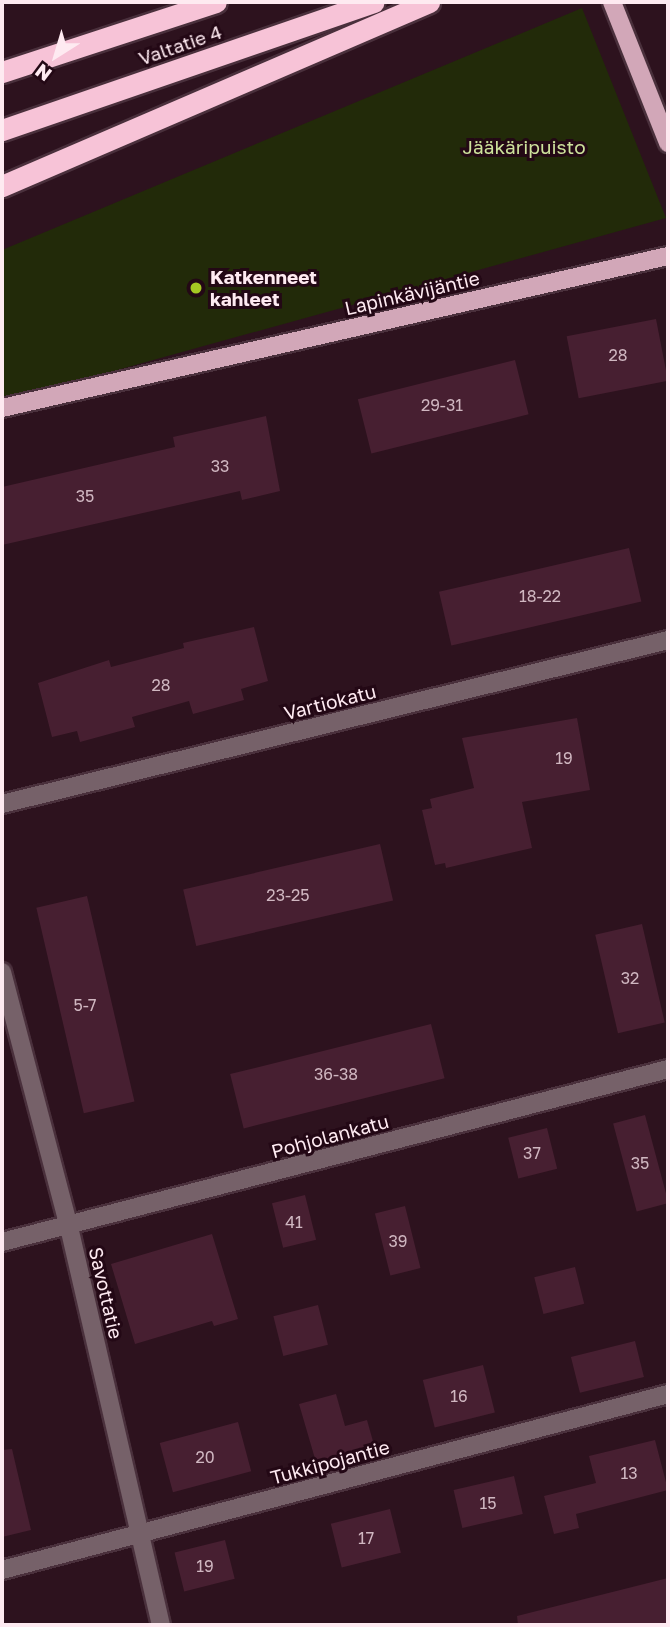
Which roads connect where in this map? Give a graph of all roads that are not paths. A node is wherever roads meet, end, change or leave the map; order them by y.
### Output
1 (216, 2) edge
2 (374, 2) edge
3 (429, 2) edge
4 (612, 2) edge
5 (2, 72) edge
6 (2, 130) edge
7 (668, 143) edge
8 (2, 186) edge
9 (668, 256) edge
10 (2, 408) edge
11 (668, 640) edge
12 (2, 804) edge
13 (2, 972) edge
14 (668, 1069) edge
15 (69, 1227) junction
16 (2, 1242) edge
17 (668, 1394) edge
18 (140, 1534) junction
19 (2, 1570) edge
20 (161, 1625) edge

1 - 5 highway, Valtatie 4
2 - 6 highway, Valtatie 4
3 - 8 highway
4 - 7 main road
9 - 10 main road, Lapinkävijäntie
11 - 12 street, Vartiokatu
13 - 15 street, Savottatie
14 - 15 street, Pohjolankatu
15 - 16 street, Pohjolankatu
15 - 18 street, Savottatie
17 - 18 street, Tukkipojantie
18 - 19 street, Tukkipojantie
18 - 20 street, Savottatie

